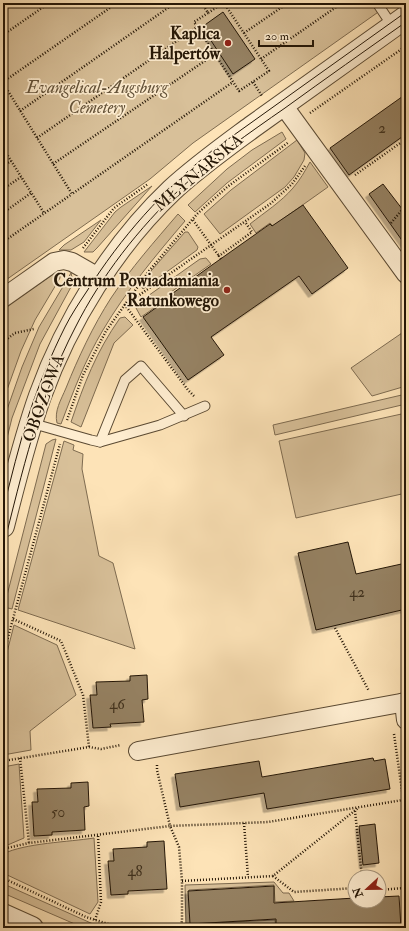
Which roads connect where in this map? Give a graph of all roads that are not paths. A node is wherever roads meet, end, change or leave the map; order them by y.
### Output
1 (377, 3) edge
2 (399, 22) edge
3 (274, 102) junction
4 (406, 274) edge
5 (100, 278) junction
6 (3, 298) edge
7 (205, 406) road end
8 (184, 416) junction
9 (31, 423) junction
10 (100, 442) junction
11 (3, 526) edge
12 (405, 702) edge
13 (406, 720) edge
14 (138, 751) road end
15 (3, 915) edge
16 (32, 928) edge

1 - 2 lane
2 - 3 street, MŁYNARSKA
3 - 4 street
3 - 5 street, MŁYNARSKA
5 - 6 street
5 - 9 street, OBOZOWA
7 - 8 lane
8 - 10 lane
8 - 10 lane
9 - 10 lane
9 - 11 street, OBOZOWA
12 - 13 street
12 - 14 street
15 - 16 street

